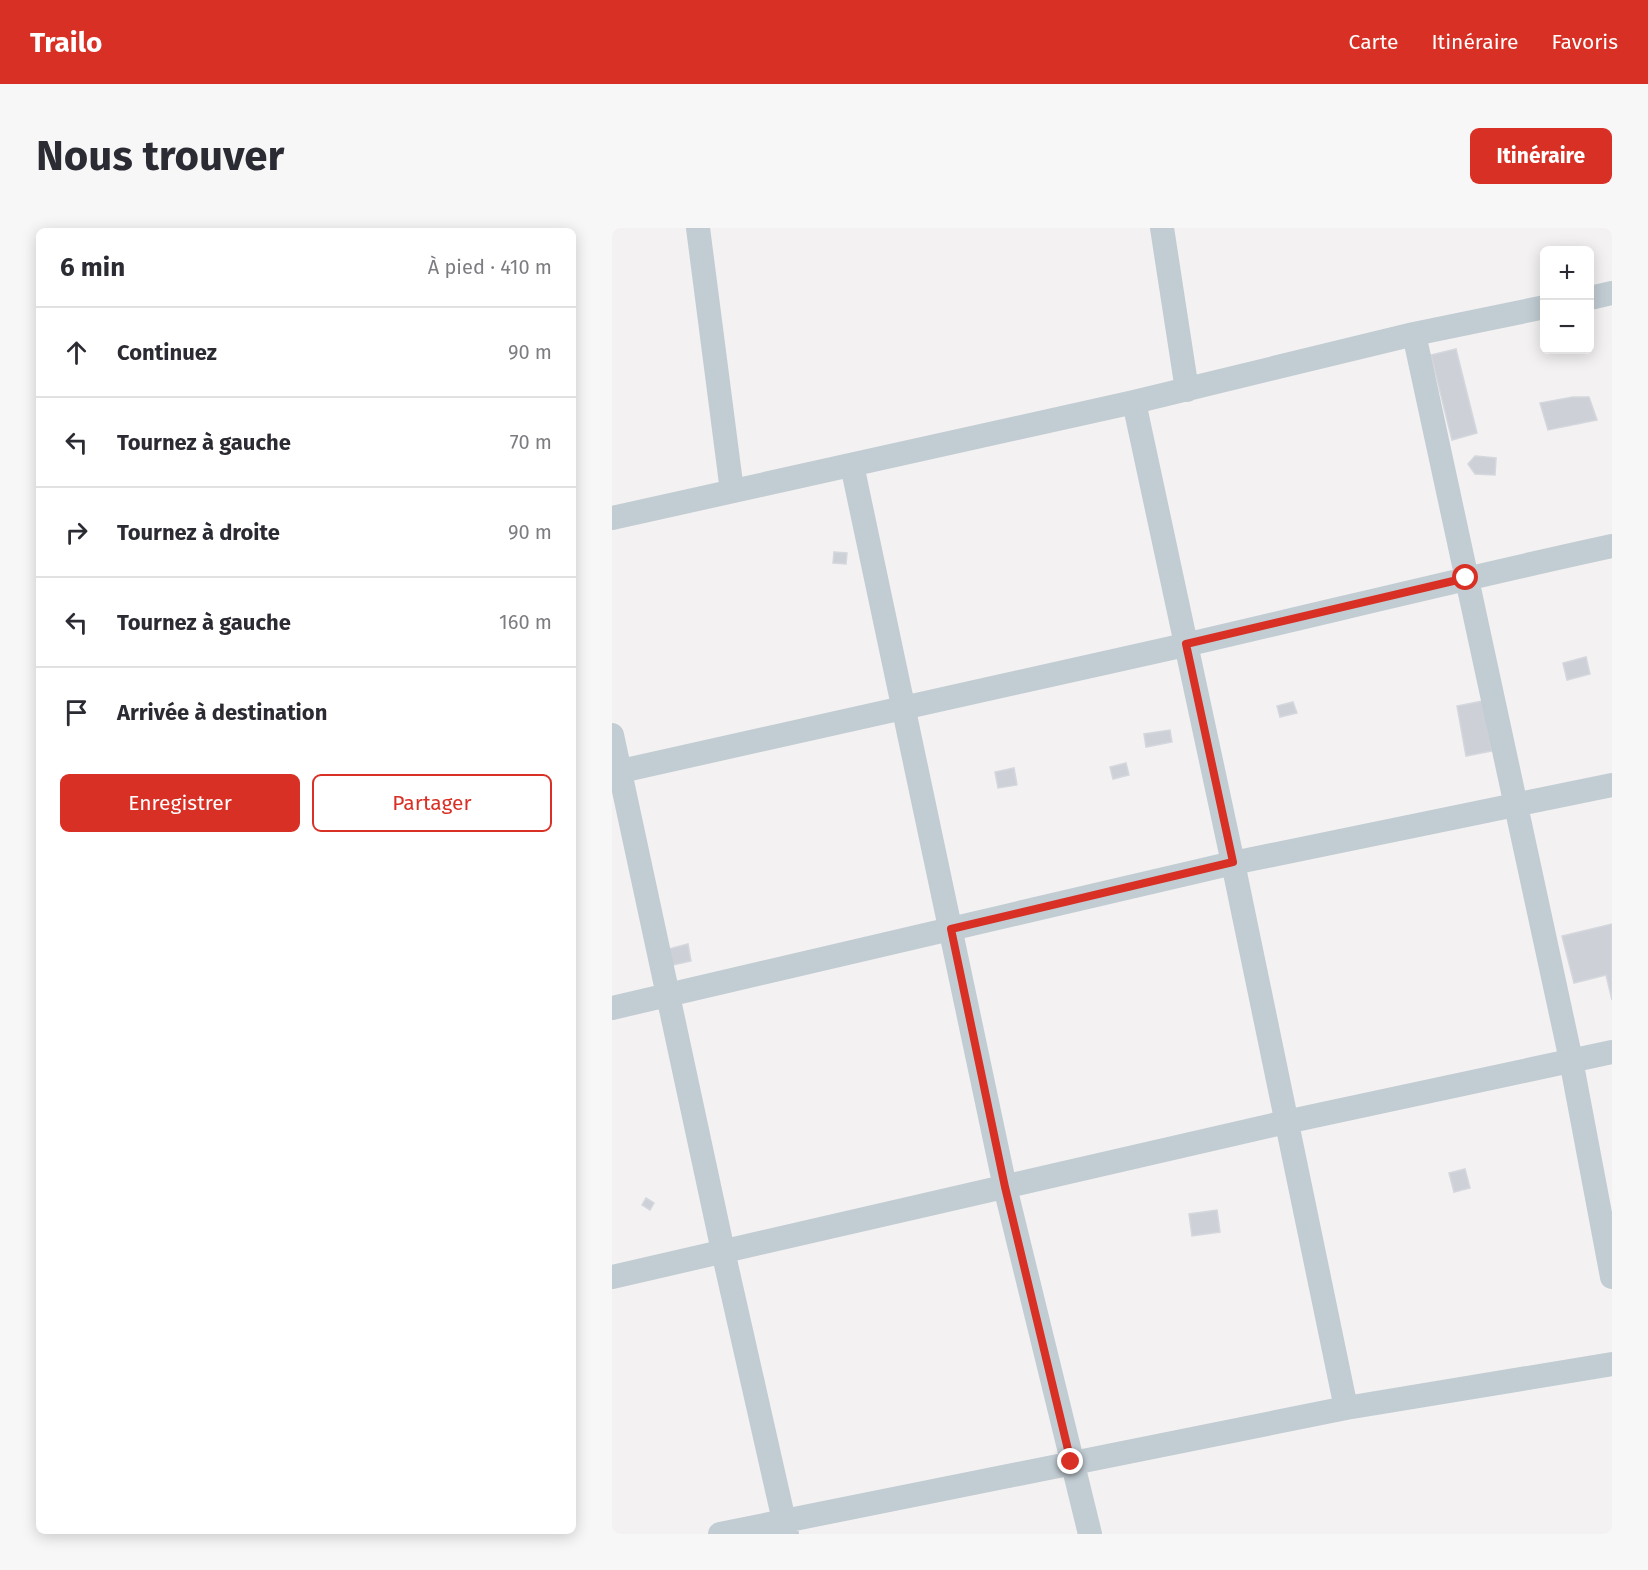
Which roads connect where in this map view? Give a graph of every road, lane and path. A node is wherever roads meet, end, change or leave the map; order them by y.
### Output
1 (698, 228) edge
2 (1162, 228) edge
3 (1612, 293) edge
4 (1594, 297) edge
5 (1540, 308) edge
6 (1414, 334) junction
7 (1187, 390) junction
8 (1134, 402) junction
9 (852, 465) junction
10 (732, 491) junction
11 (612, 518) edge
12 (1612, 546) edge
13 (1466, 578) junction
14 (1186, 644) junction
15 (904, 708) junction
16 (612, 735) edge
17 (616, 772) edge
18 (1612, 785) edge
19 (1515, 805) junction
20 (1233, 862) junction
21 (951, 929) junction
22 (669, 995) junction
23 (612, 1008) edge
24 (1612, 1052) edge
25 (1571, 1060) junction
26 (1286, 1122) junction
27 (1005, 1187) junction
28 (723, 1251) junction
29 (612, 1277) edge
30 (1612, 1277) edge
31 (1612, 1364) edge
32 (1346, 1408) junction
33 (1071, 1462) junction
34 (786, 1527) edge
35 (720, 1534) edge
36 (1090, 1534) edge

1 - 10 street
2 - 7 street
3 - 4 street
5 - 6 street
6 - 7 street
6 - 13 street
7 - 8 street
8 - 9 street
8 - 14 street
9 - 10 street
9 - 15 street
10 - 11 street
12 - 13 street
13 - 14 street
13 - 19 street
14 - 15 street
14 - 20 street
15 - 17 street
15 - 21 street
16 - 17 street
17 - 22 street
18 - 19 street
19 - 20 street
19 - 25 street
20 - 21 street
20 - 26 street
21 - 22 street
21 - 27 street
22 - 23 street
22 - 28 street
24 - 25 street
25 - 26 street
25 - 30 street
26 - 27 street
26 - 32 street
27 - 28 street
27 - 33 street
28 - 29 street
28 - 34 street
31 - 32 street
32 - 33 street
33 - 34 street
33 - 36 street
34 - 35 street

